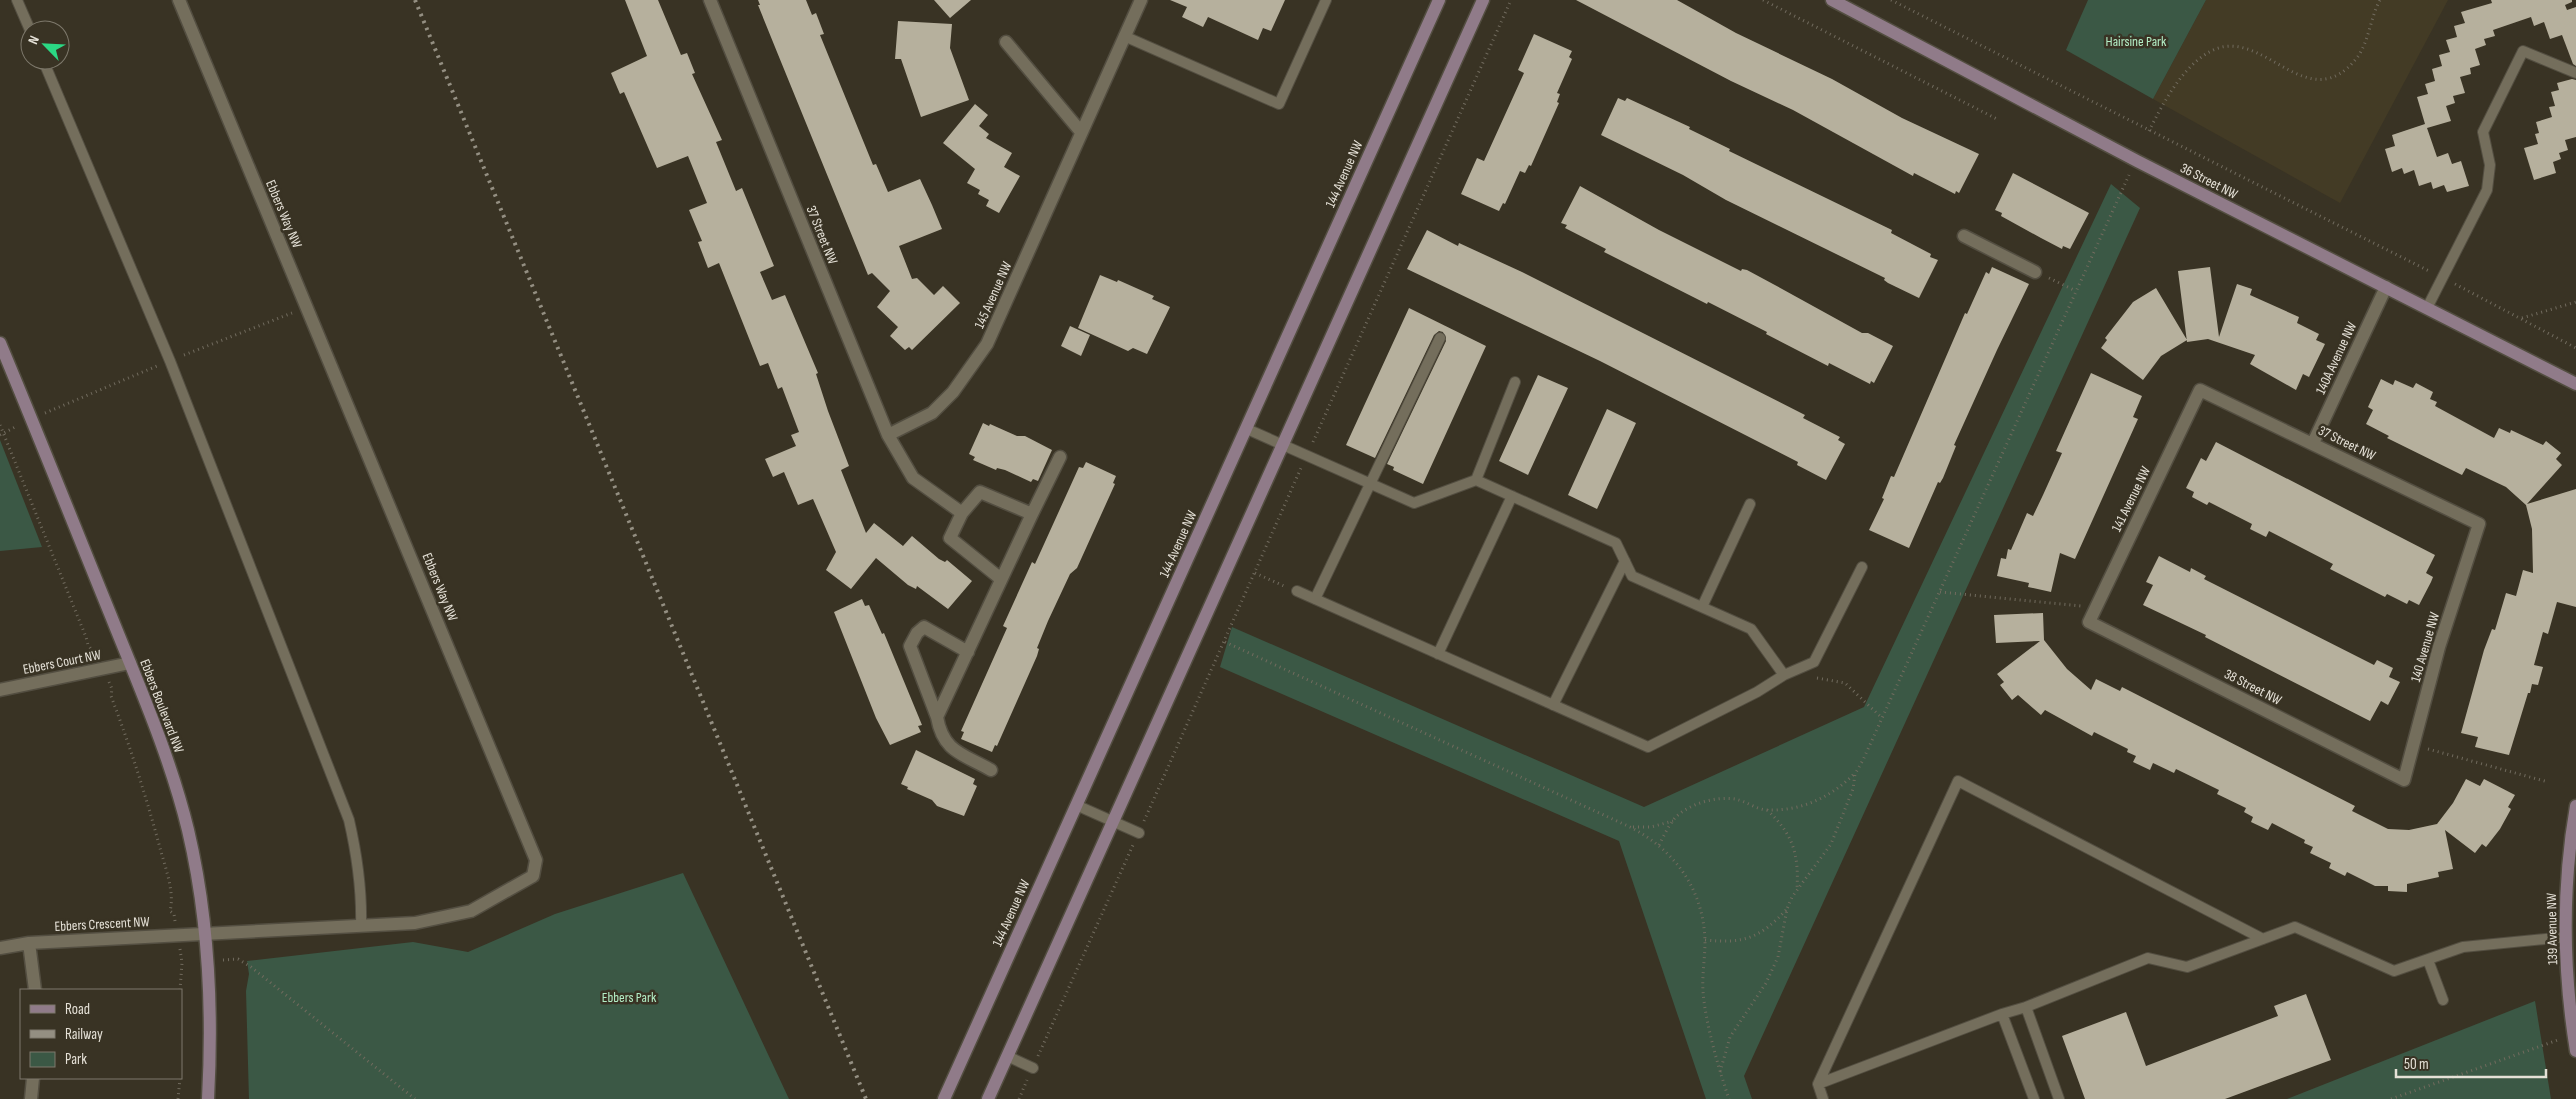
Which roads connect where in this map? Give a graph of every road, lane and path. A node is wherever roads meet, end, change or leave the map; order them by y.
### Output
1 (17, 0) edge
2 (179, 0) edge
3 (710, 0) edge
4 (1141, 0) edge
5 (1326, 0) edge
6 (1439, 0) edge
7 (1483, 0) edge
8 (1511, 0) edge
9 (1763, 0) edge
10 (1832, 0) edge
11 (1891, 0) edge
12 (2380, 0) edge
13 (26, 20) edge
14 (1124, 36) junction
15 (1006, 42) dead end
16 (46, 70) edge
17 (2576, 73) edge
18 (1997, 119) dead end
19 (2149, 131) junction
20 (1081, 132) junction
21 (2129, 175) dead end
22 (1964, 236) dead end
23 (2035, 272) joint
24 (2442, 278) junction
25 (2386, 287) junction
26 (2076, 291) junction
27 (2576, 302) edge
28 (2427, 308) junction
29 (2522, 318) junction
30 (1440, 338) dead end
31 (0, 343) edge
32 (2576, 348) edge
33 (1515, 382) dead end
34 (2576, 384) edge
35 (2200, 390) joint
36 (0, 425) edge
37 (1246, 429) junction
38 (2, 434) edge
39 (888, 435) junction
40 (2313, 442) junction
41 (1281, 446) junction
42 (1306, 456) junction
43 (1060, 457) dead end
44 (1476, 480) junction
45 (1372, 485) junction
46 (1512, 496) junction
47 (1750, 504) dead end
48 (962, 513) junction
49 (1032, 514) junction
50 (2479, 524) joint
51 (1625, 561) junction
52 (1862, 567) dead end
53 (1255, 573) junction
54 (1001, 579) junction
55 (1296, 591) joint
56 (1940, 592) junction
57 (1315, 599) junction
58 (1702, 607) junction
59 (2096, 608) junction
60 (2089, 622) joint
61 (1225, 642) junction
62 (93, 650) dead end
63 (968, 652) junction
64 (1438, 654) junction
65 (130, 663) junction
66 (1784, 675) junction
67 (112, 689) dead end
68 (0, 690) edge
69 (1553, 705) junction
70 (937, 717) junction
71 (1882, 718) junction
72 (2413, 744) junction
73 (991, 770) dead end
74 (1855, 774) junction
75 (2404, 780) joint
76 (2548, 782) dead end
77 (1076, 805) junction
78 (2576, 806) edge
79 (1766, 810) junction
80 (1112, 821) junction
81 (1674, 821) junction
82 (1630, 827) junction
83 (1139, 833) junction
84 (1659, 845) junction
85 (1797, 889) junction
86 (1787, 909) junction
87 (174, 914) dead end
88 (361, 926) junction
89 (206, 935) junction
90 (2566, 937) junction
91 (2263, 939) junction
92 (1705, 940) junction
93 (29, 943) junction
94 (0, 948) edge
95 (238, 959) dead end
96 (2428, 960) junction
97 (182, 963) dead end
98 (34, 989) edge
99 (180, 989) edge
100 (2444, 1000) dead end
101 (2026, 1007) junction
102 (2002, 1014) junction
103 (2552, 1042) dead end
104 (2576, 1051) edge
105 (1008, 1056) junction
106 (1033, 1068) junction
107 (1720, 1072) junction
108 (33, 1079) edge
109 (180, 1079) edge
110 (1818, 1084) junction
111 (31, 1099) edge
112 (178, 1099) edge
113 (208, 1099) edge
114 (415, 1099) edge
115 (944, 1099) edge
116 (988, 1099) edge
117 (1019, 1099) edge
118 (1729, 1099) edge
119 (1823, 1099) edge
120 (2034, 1099) edge
121 (2058, 1099) edge
122 (2391, 1099) edge

1 - 13 lane
2 - 88 street, Ebbers Way NW
3 - 39 street, 37 Street NW
4 - 14 street, 145 Avenue NW
5 - 14 lane
6 - 37 main road, 144 Avenue NW
7 - 41 main road
8 - 42 path
9 - 18 path
10 - 25 main road, 36 Street NW
11 - 19 path
12 - 19 path
14 - 20 street, 145 Avenue NW
15 - 20 street
16 - 88 lane
17 - 24 lane
19 - 24 path
20 - 39 street, 145 Avenue NW
21 - 26 path
22 - 23 street
23 - 26 path
24 - 28 lane
24 - 29 path
25 - 28 main road, 36 Street NW
25 - 40 street, 140A Avenue NW
26 - 56 path
27 - 29 path
28 - 34 main road, 36 Street NW
29 - 32 path
30 - 45 lane
31 - 65 main road, Ebbers Boulevard NW
33 - 44 lane
35 - 40 street, 37 Street NW
35 - 59 street, 141 Avenue NW
36 - 38 path
37 - 41 lane
37 - 77 main road, 144 Avenue NW
38 - 62 path
39 - 48 street, 37 Street NW
40 - 50 street, 37 Street NW
41 - 42 lane
41 - 80 main road
42 - 45 lane
42 - 53 path
43 - 49 street
44 - 45 lane
44 - 46 lane
45 - 57 lane
46 - 51 lane
46 - 64 lane
47 - 58 lane
48 - 49 street
48 - 54 street
49 - 54 street
50 - 72 street, 140 Avenue NW
51 - 58 lane
51 - 69 lane
52 - 66 lane
53 - 55 path
53 - 61 path
54 - 63 street
55 - 57 lane
56 - 59 path
56 - 71 path
57 - 64 lane
58 - 66 lane
59 - 60 street, 141 Avenue NW
60 - 75 street, 38 Street NW
61 - 82 path
61 - 83 path
63 - 70 street
63 - 70 street
64 - 69 lane
65 - 68 street, Ebbers Court NW
65 - 89 main road, Ebbers Boulevard NW
66 - 69 lane
66 - 71 path
67 - 87 path
70 - 73 street
71 - 74 path
72 - 75 street, 140 Avenue NW
72 - 76 path
74 - 79 path
74 - 85 path
77 - 80 lane
77 - 115 main road, 144 Avenue NW
78 - 90 main road, 139 Avenue NW
79 - 81 path
79 - 85 path
80 - 83 lane
80 - 105 main road
81 - 82 path
81 - 84 path
82 - 84 path
83 - 106 path
84 - 92 path
85 - 86 path
86 - 92 path
86 - 107 path
88 - 89 street, Ebbers Way NW
89 - 93 street, Ebbers Crescent NW
89 - 113 main road, Ebbers Boulevard NW
90 - 96 lane
90 - 104 main road, 139 Avenue NW
91 - 96 lane
91 - 101 lane
91 - 110 lane
92 - 107 path
93 - 94 street, Ebbers Crescent NW
93 - 98 street
95 - 114 path
96 - 100 lane
97 - 99 path
101 - 102 lane
101 - 121 lane
102 - 110 lane
102 - 120 lane
103 - 122 path
105 - 106 lane
105 - 116 main road
106 - 117 path
107 - 118 path
108 - 111 street
109 - 112 path
110 - 119 lane

